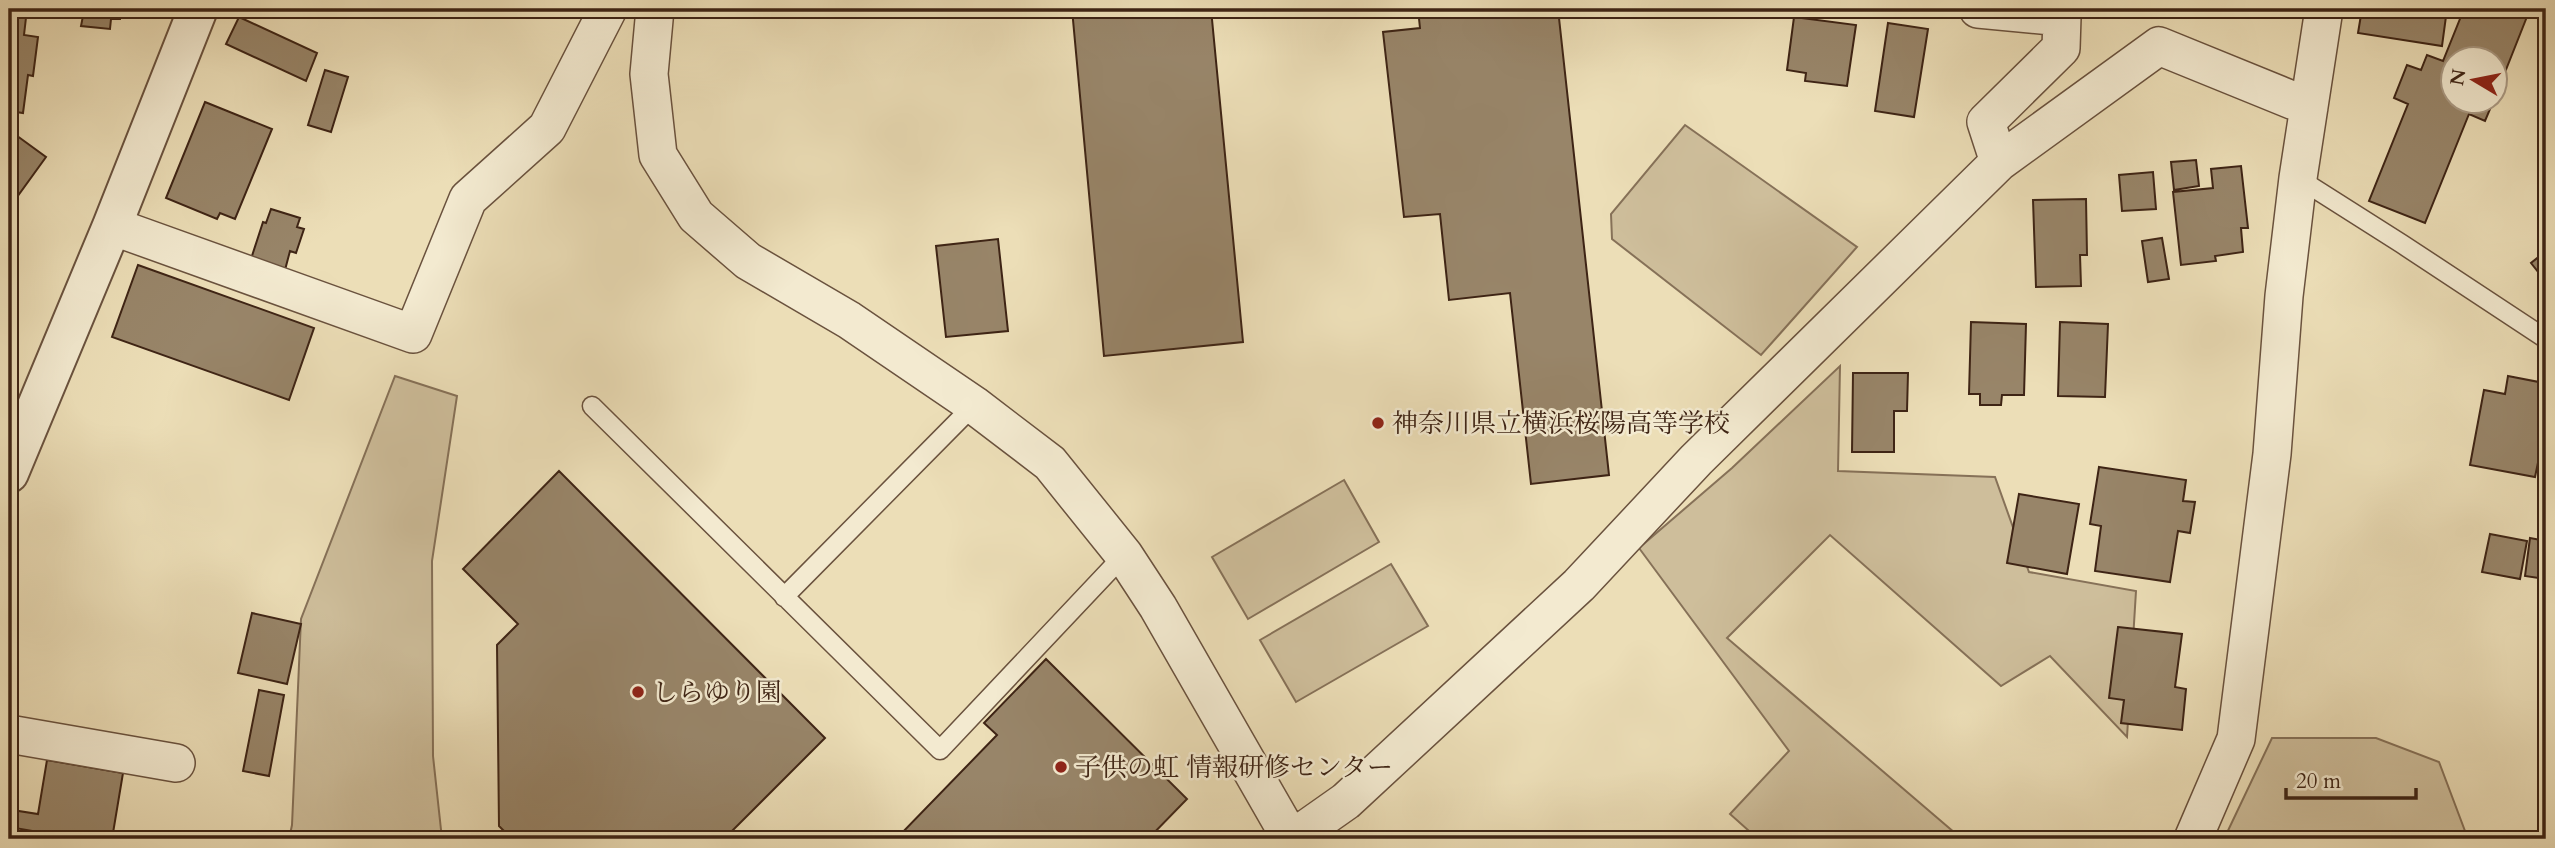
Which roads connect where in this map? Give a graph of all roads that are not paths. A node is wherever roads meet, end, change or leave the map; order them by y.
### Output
1 (198, 9) edge
2 (608, 9) edge
3 (655, 9) edge
4 (1978, 9) edge
5 (2324, 9) edge
6 (2309, 107) junction
7 (1999, 162) junction
8 (2298, 178) junction
9 (112, 226) junction
10 (2546, 339) edge
11 (974, 405) junction
12 (592, 406) dead end
13 (9, 473) edge
14 (1124, 555) junction
15 (785, 597) junction
16 (9, 734) edge
17 (176, 763) dead end
18 (1291, 839) edge
19 (2193, 839) edge

1 - 9 street
2 - 9 street
3 - 11 street
4 - 7 street
5 - 6 street
6 - 7 street
6 - 8 street
7 - 18 street
8 - 10 lane
8 - 19 street
9 - 13 street
11 - 14 street
11 - 15 lane
12 - 15 lane
14 - 15 lane
14 - 18 street
16 - 17 street

